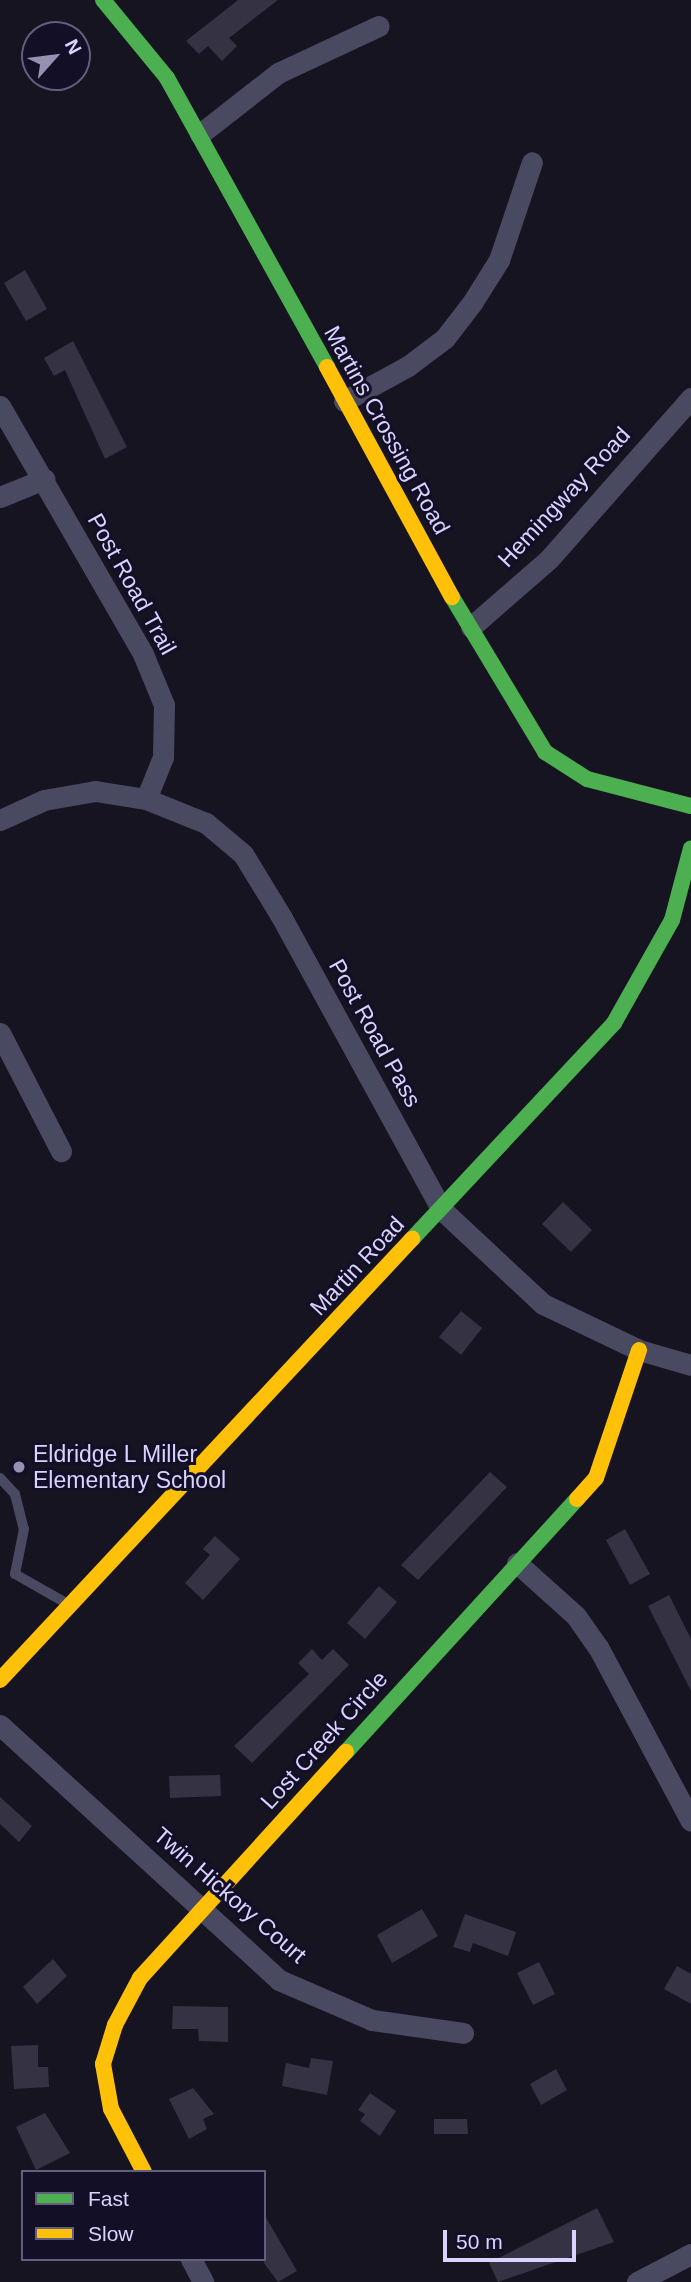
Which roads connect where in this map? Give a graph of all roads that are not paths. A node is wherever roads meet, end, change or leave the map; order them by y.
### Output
1 (103, 0) edge
2 (379, 26) dead end
3 (200, 134) junction
4 (532, 162) dead end
5 (691, 398) edge
6 (344, 401) junction
7 (0, 406) edge
8 (44, 479) junction
9 (0, 497) edge
10 (471, 627) junction
11 (146, 799) junction
12 (691, 806) edge
13 (0, 820) edge
14 (691, 848) edge
15 (0, 1033) edge
16 (61, 1151) dead end
17 (441, 1209) junction
18 (639, 1350) junction
19 (691, 1365) edge
20 (0, 1478) edge
21 (517, 1563) junction
22 (70, 1605) junction
23 (0, 1680) edge
24 (0, 1725) edge
25 (691, 1821) edge
26 (206, 1912) junction
27 (463, 2033) dead end
28 (143, 2170) edge
29 (691, 2254) edge
30 (192, 2261) edge
31 (203, 2282) edge
32 (637, 2282) edge

1 - 3 street, Martins Crossing Road
2 - 3 street
3 - 6 street, Martins Crossing Road
4 - 6 street
5 - 10 street, Hemingway Road
6 - 10 street, Martins Crossing Road
7 - 8 street, Post Road Trail
8 - 9 street
8 - 11 street, Post Road Trail
10 - 12 street, Martins Crossing Road
11 - 13 street, Post Road Pass
11 - 17 street, Post Road Pass
14 - 17 street, Martin Road
15 - 16 street
17 - 18 street, Post Road Pass
17 - 22 street, Martin Road
18 - 19 street, Post Road Pass
18 - 21 street, Lost Creek Circle
20 - 22 lane
21 - 25 street
21 - 26 street, Lost Creek Circle
22 - 23 street, Martin Road
24 - 26 street, Twin Hickory Court
26 - 27 street, Twin Hickory Court
26 - 28 street, Lost Creek Circle
29 - 32 street
30 - 31 street

